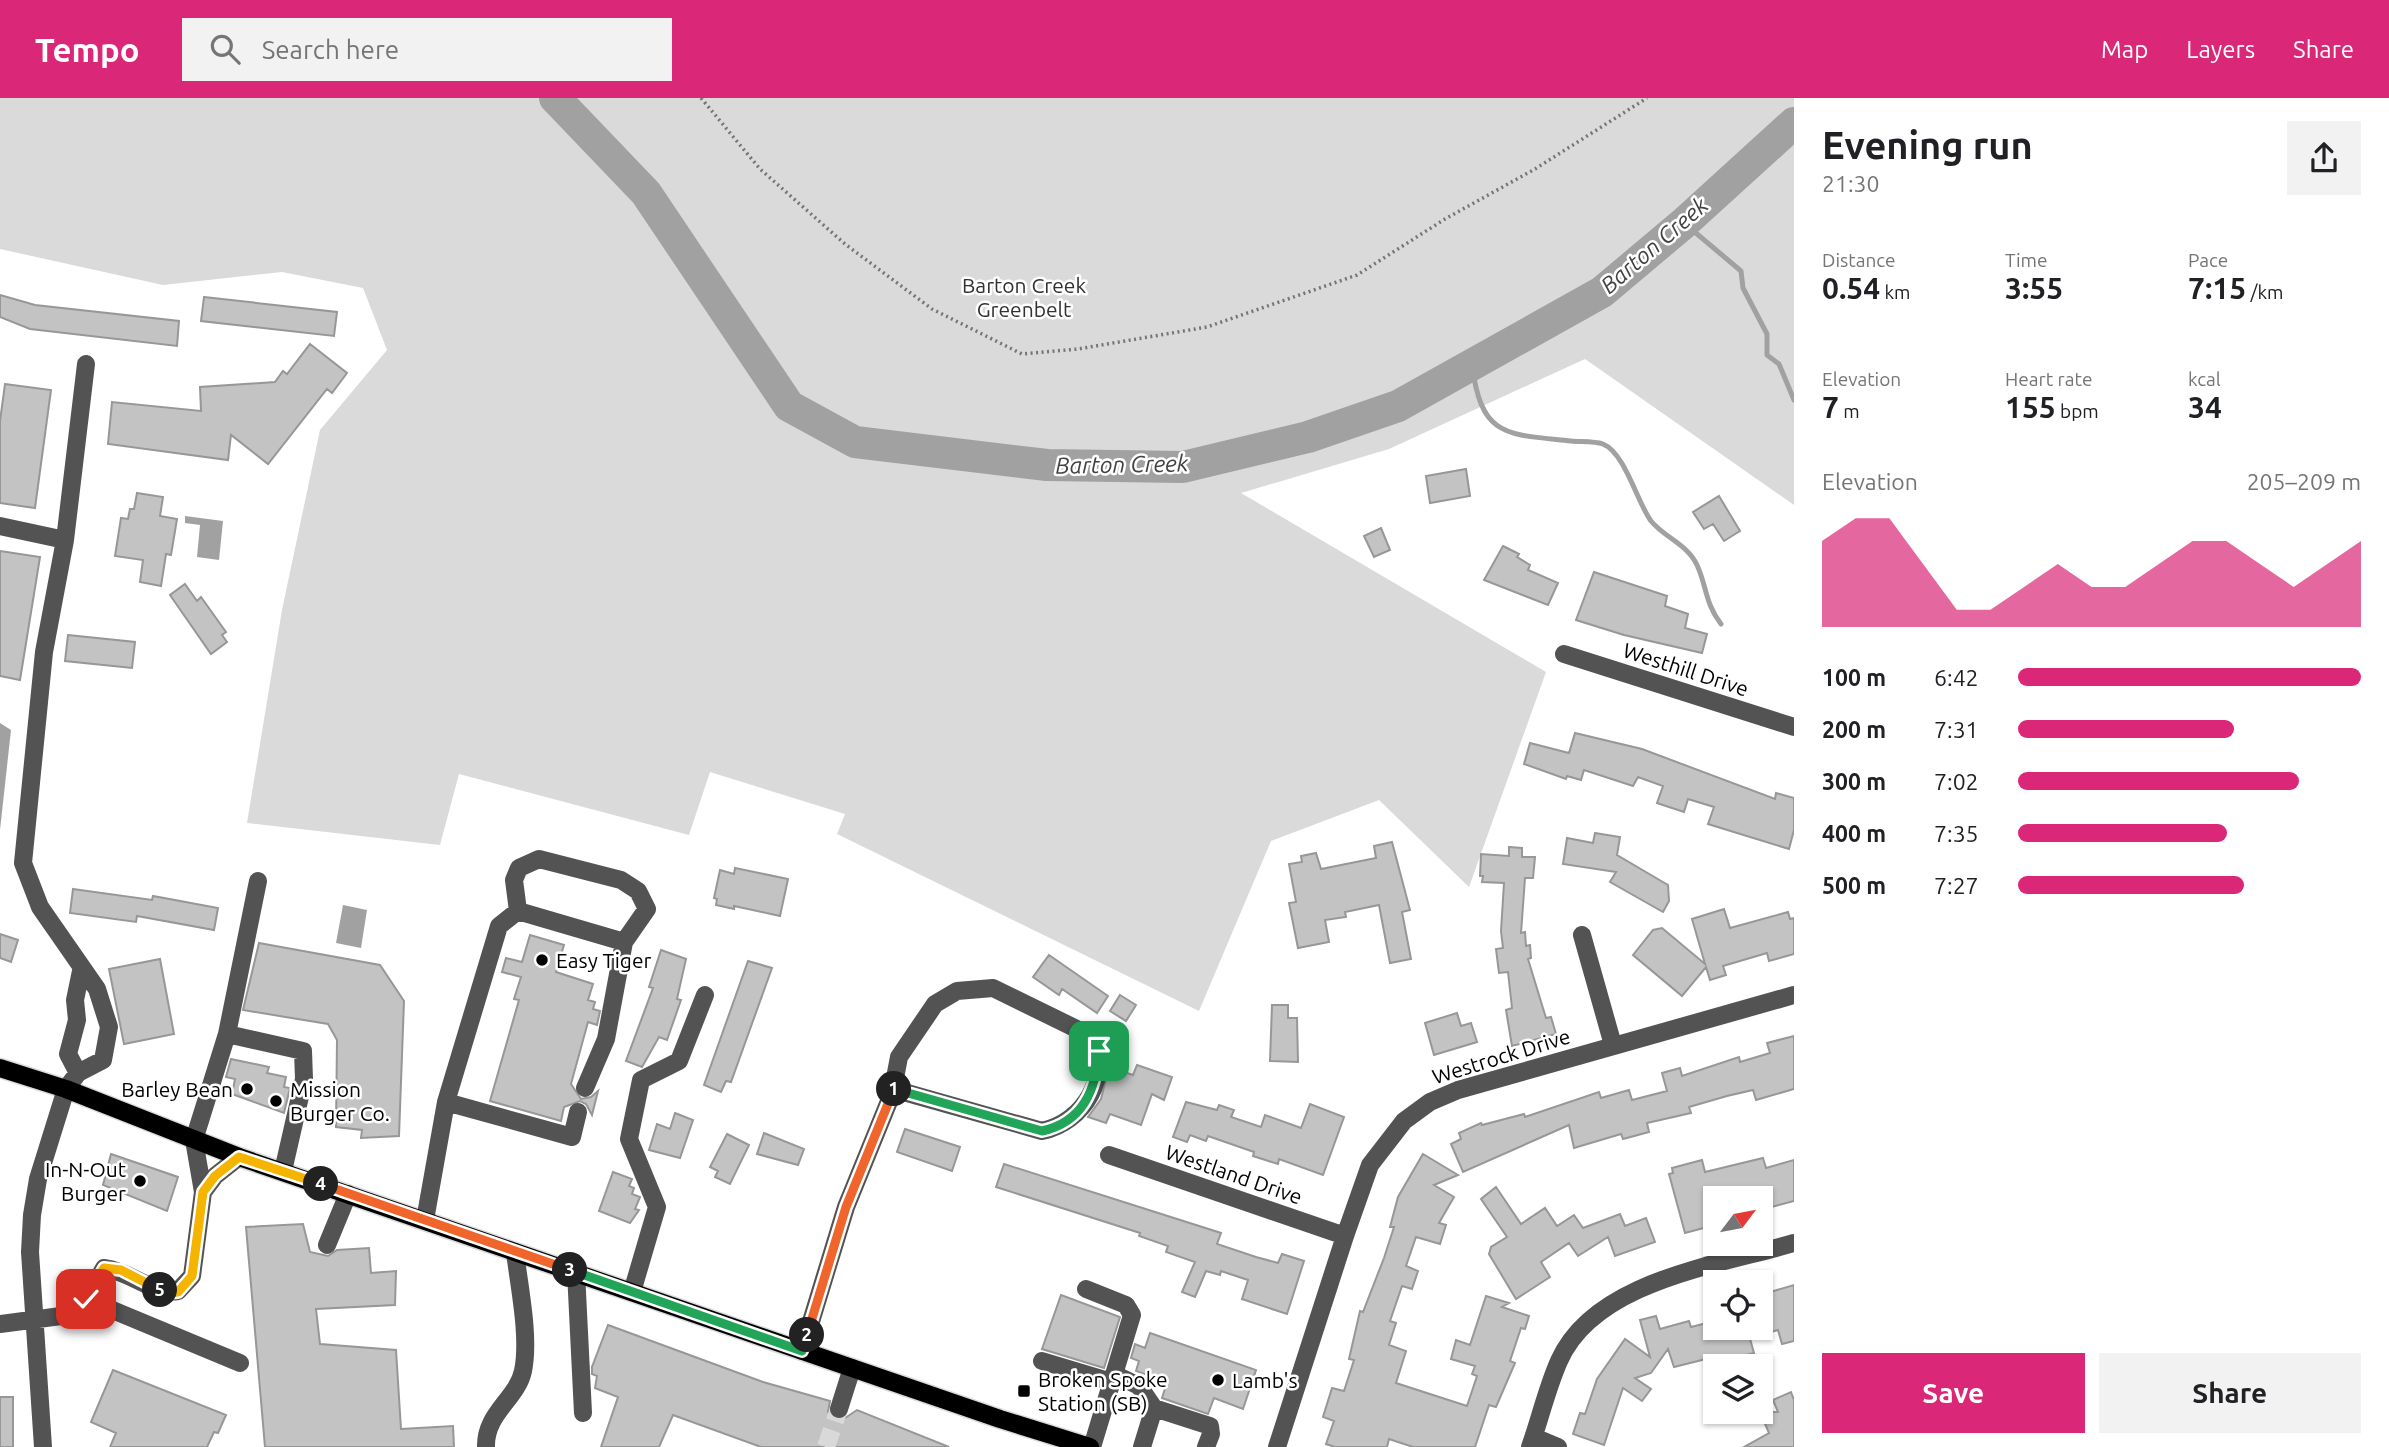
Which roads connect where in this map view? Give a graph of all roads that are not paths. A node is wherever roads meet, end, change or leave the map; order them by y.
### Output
1 (86, 364) dead end
2 (0, 526) edge
3 (65, 540) junction
4 (1564, 654) dead end
5 (1794, 727) edge
6 (258, 881) dead end
7 (518, 911) junction
8 (1582, 935) dead end
9 (624, 942) junction
10 (81, 971) junction
11 (705, 995) dead end
12 (1794, 995) edge
13 (227, 1034) junction
14 (1613, 1045) junction
15 (0, 1068) edge
16 (78, 1073) junction
17 (585, 1088) dead end
18 (66, 1089) junction
19 (893, 1089) junction
20 (446, 1102) junction
21 (578, 1112) dead end
22 (194, 1140) junction
23 (1108, 1155) dead end
24 (239, 1157) junction
25 (283, 1171) junction
26 (203, 1192) junction
27 (348, 1194) junction
28 (425, 1220) junction
29 (1345, 1236) junction
30 (1794, 1243) edge
31 (327, 1245) dead end
32 (515, 1252) junction
33 (576, 1272) junction
34 (1086, 1289) dead end
35 (632, 1292) junction
36 (86, 1299) junction
37 (34, 1321) junction
38 (0, 1324) edge
39 (802, 1351) junction
40 (1042, 1361) dead end
41 (240, 1363) dead end
42 (852, 1368) junction
43 (1113, 1378) junction
44 (1154, 1408) junction
45 (839, 1409) tunnel mouth
46 (583, 1413) dead end
47 (1532, 1442) edge
48 (1281, 1446) edge
49 (43, 1447) edge
50 (486, 1447) edge
51 (1091, 1447) edge
52 (1142, 1447) edge
53 (1206, 1447) edge
54 (1558, 1447) edge

1 - 3 street
2 - 3 street
3 - 10 street
4 - 5 street, Westhill Drive
6 - 13 street
7 - 9 street
7 - 9 street
7 - 20 street
8 - 14 street
9 - 17 street
10 - 16 street
10 - 16 street
11 - 35 street
12 - 14 street, Westrock Drive
13 - 22 street
13 - 25 street
14 - 29 street, Westrock Drive
15 - 18 main road
16 - 18 street
18 - 22 main road
18 - 37 street
19 - 19 street
19 - 39 street
20 - 21 street
20 - 28 street
22 - 24 main road
22 - 26 street
23 - 29 street, Westland Drive
24 - 25 main road
24 - 26 street
25 - 27 main road
26 - 36 street
27 - 28 main road
27 - 31 street
28 - 32 main road
29 - 48 street, Westrock Drive
30 - 47 street
32 - 33 main road
32 - 50 street
33 - 35 main road
33 - 46 street
34 - 43 street
35 - 39 main road
36 - 37 street
36 - 41 street
37 - 38 street
37 - 49 street
39 - 42 main road
40 - 43 street
42 - 45 street
42 - 51 main road
43 - 44 street
43 - 51 street
44 - 52 street
44 - 53 street
47 - 54 street

